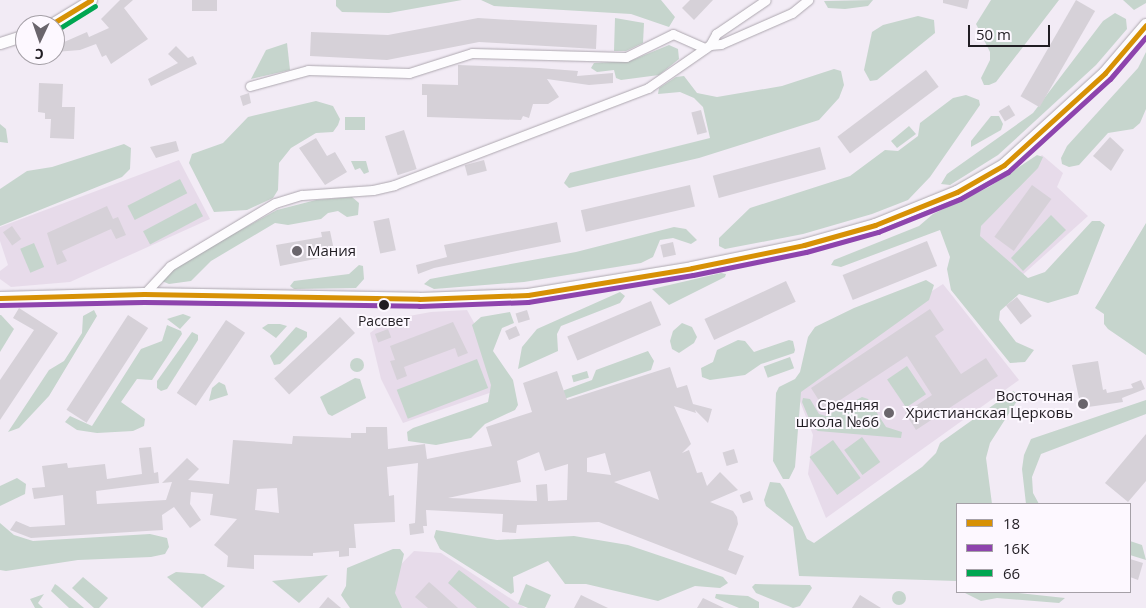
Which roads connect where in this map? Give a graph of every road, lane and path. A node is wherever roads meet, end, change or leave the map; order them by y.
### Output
1 (91, 0) edge
2 (766, 0) edge
3 (808, 0) edge
4 (65, 16) edge
5 (1146, 25) edge
6 (15, 38) edge
7 (0, 43) edge
8 (708, 46) junction
9 (250, 86) dead end
10 (144, 294) junction
11 (0, 298) edge

1 - 4 street
2 - 8 street
3 - 8 street
5 - 10 main road
6 - 7 street
8 - 9 street
8 - 10 street
10 - 11 main road

